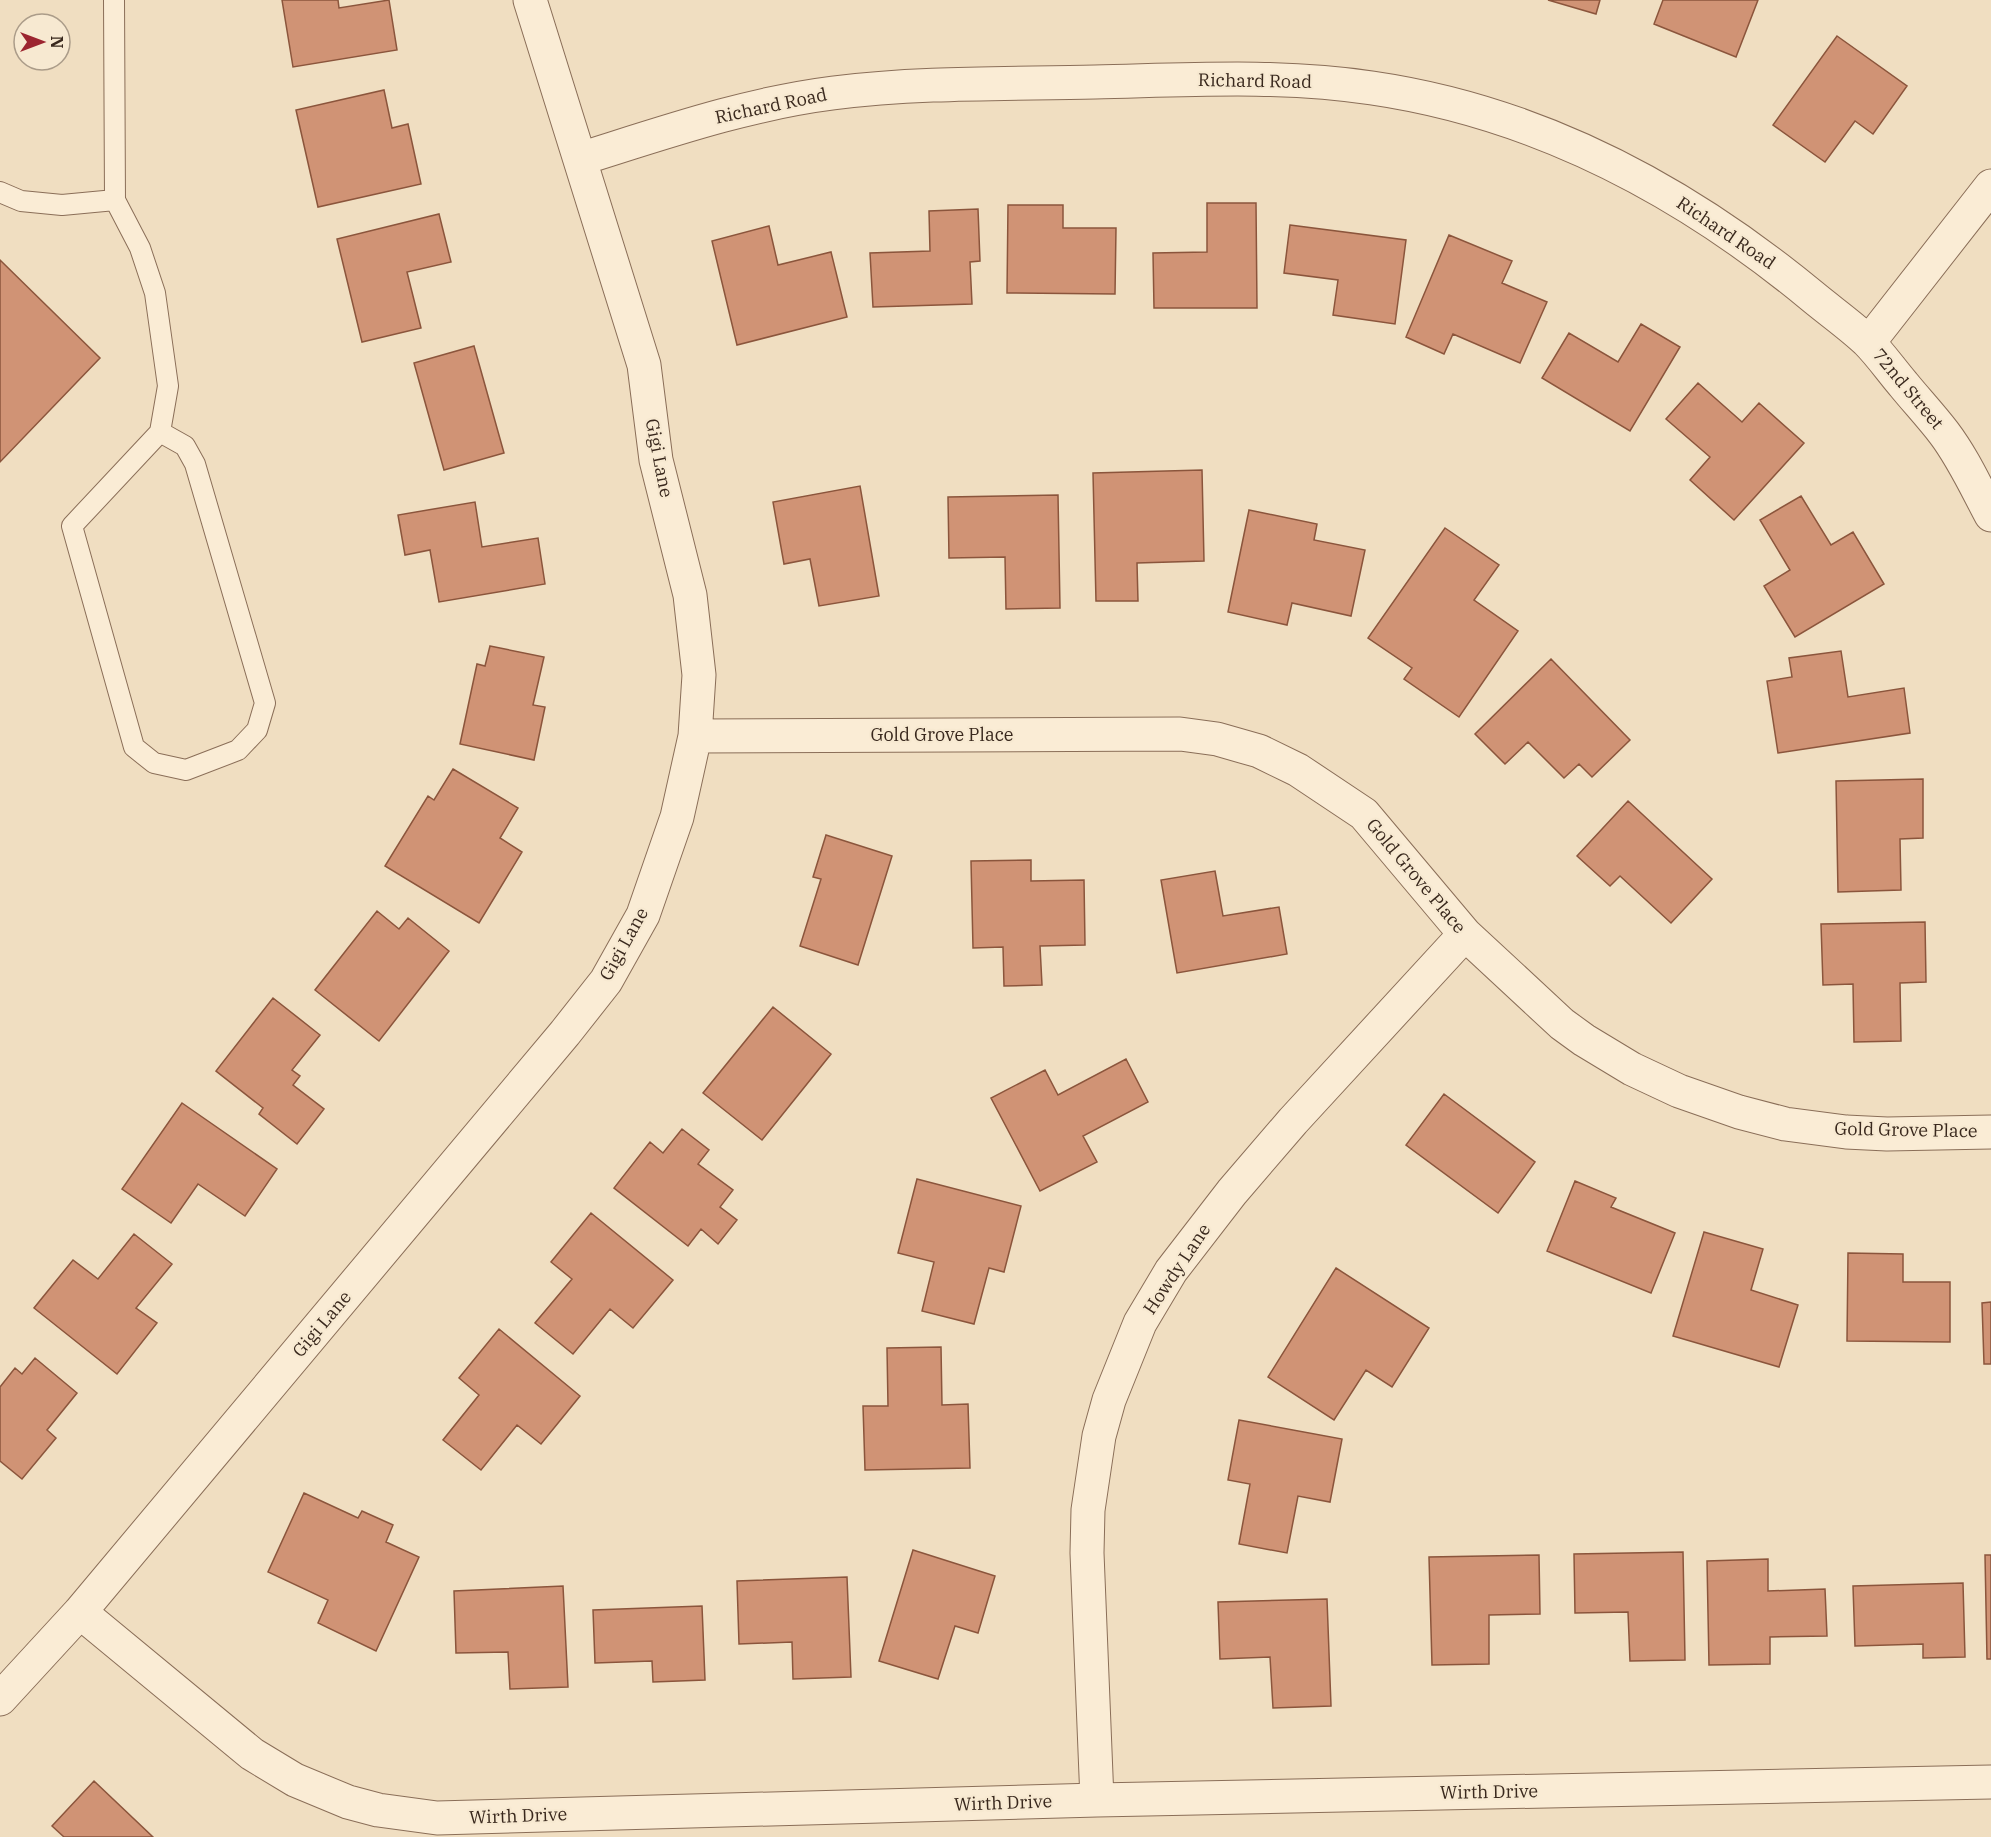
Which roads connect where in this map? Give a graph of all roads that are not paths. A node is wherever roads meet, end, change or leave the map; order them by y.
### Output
1 (114, 0) edge
2 (530, 0) edge
3 (580, 159) junction
4 (1991, 186) edge
5 (0, 192) edge
6 (115, 200) junction
7 (1869, 342) junction
8 (160, 432) junction
9 (1991, 515) edge
10 (694, 736) junction
11 (1465, 934) junction
12 (1991, 1132) edge
13 (80, 1612) junction
14 (0, 1699) edge
15 (1991, 1782) edge
16 (1097, 1800) junction

1 - 6 lane
2 - 3 street, Gigi Lane
3 - 7 street, Richard Road
3 - 10 street, Gigi Lane
4 - 7 street, 72nd Street
5 - 6 lane
6 - 8 lane
7 - 9 street, 72nd Street
8 - 8 lane
10 - 11 street, Gold Grove Place
10 - 13 street, Gigi Lane
11 - 12 street, Gold Grove Place
11 - 16 street, Howdy Lane
13 - 14 street, Gigi Lane
13 - 16 street, Wirth Drive
15 - 16 street, Wirth Drive

